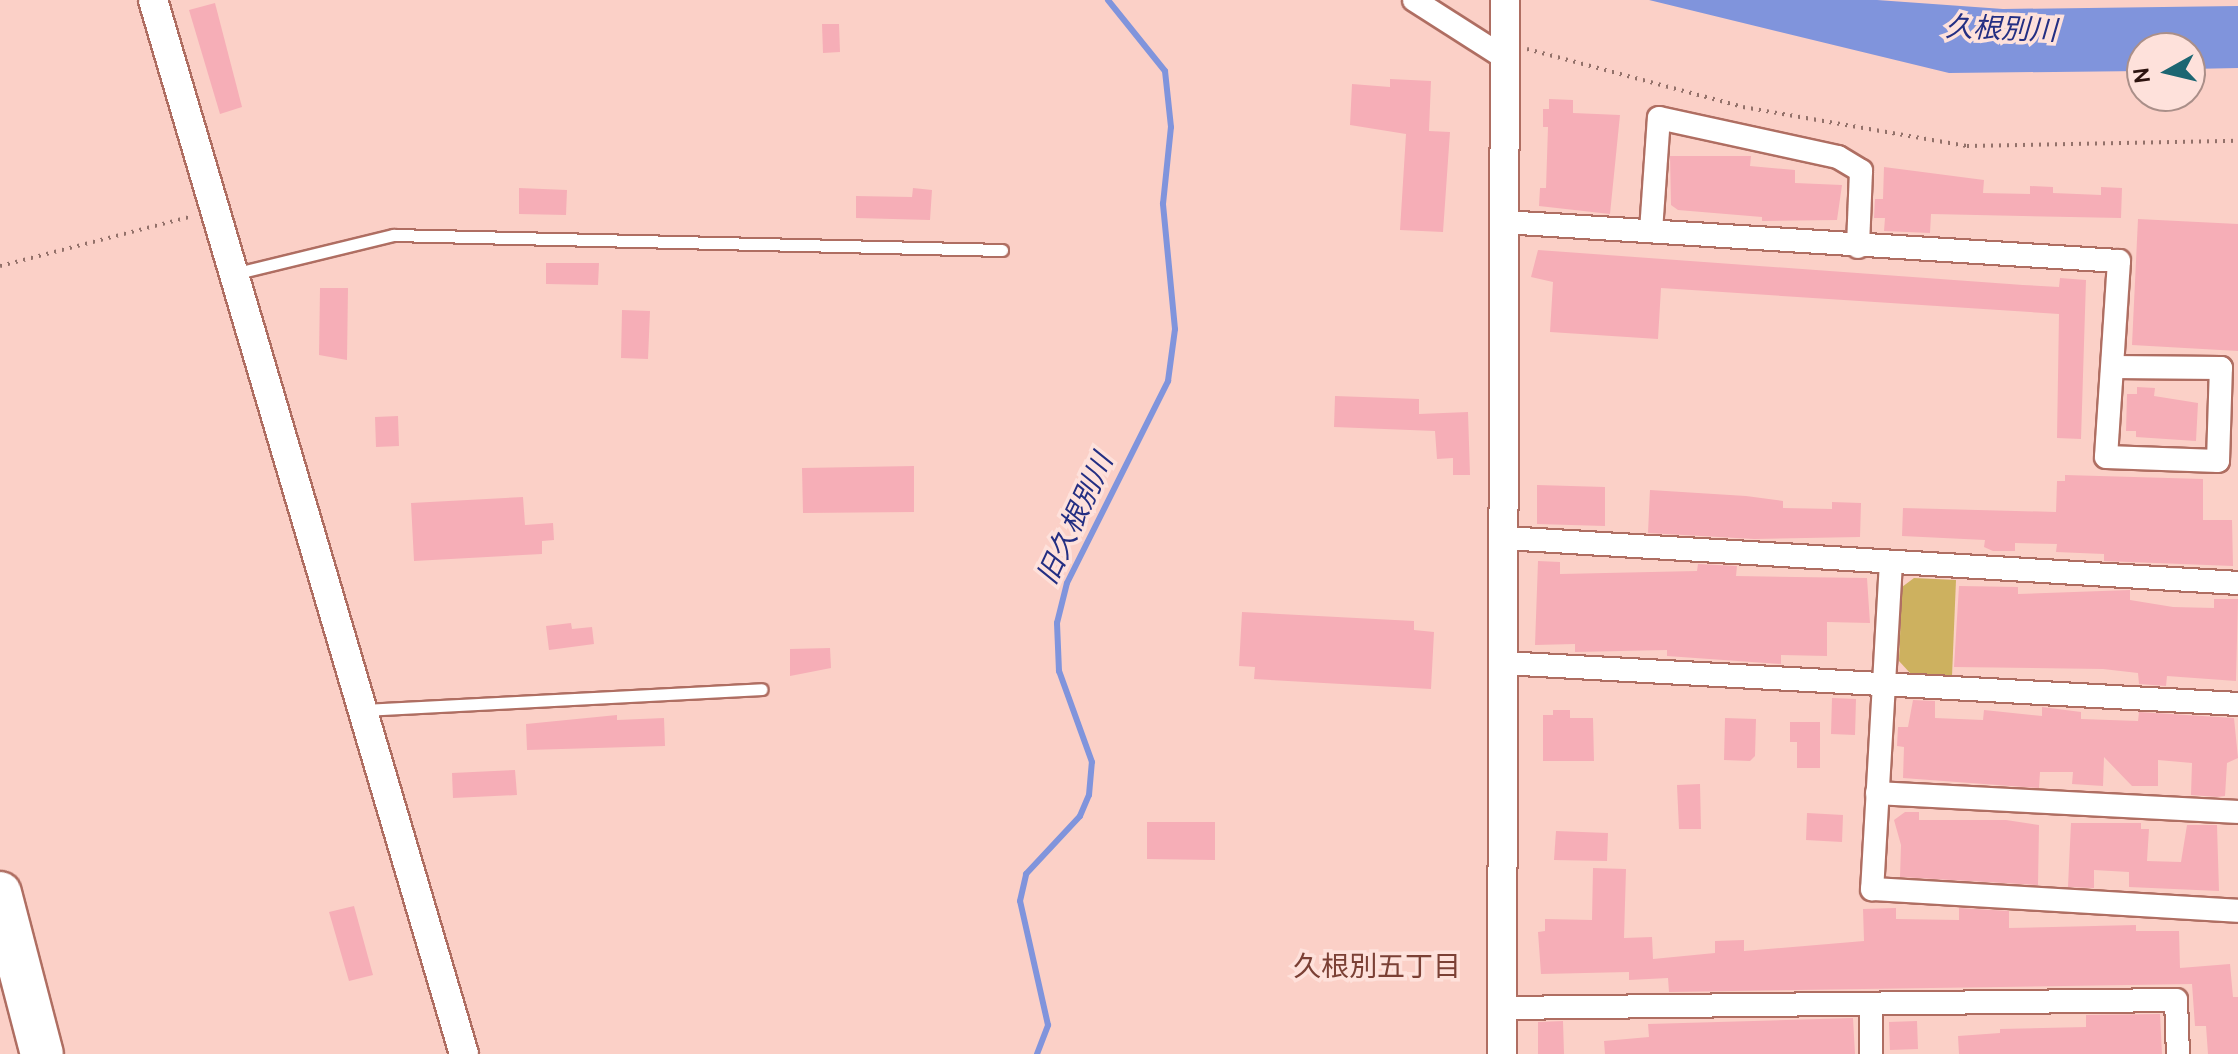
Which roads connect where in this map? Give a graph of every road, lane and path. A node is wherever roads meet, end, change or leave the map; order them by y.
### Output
1 (153, 0) edge
2 (1414, 0) edge
3 (1505, 8) edge
4 (1511, 52) junction
5 (2238, 141) edge
6 (218, 209) junction
7 (1504, 222) junction
8 (1651, 231) junction
9 (1858, 247) junction
10 (1002, 250) dead end
11 (0, 266) edge
12 (237, 273) junction
13 (2113, 367) junction
14 (1505, 538) junction
15 (1891, 562) junction
16 (2238, 583) edge
17 (1503, 663) junction
18 (1883, 685) junction
19 (761, 689) dead end
20 (2238, 704) edge
21 (364, 710) junction
22 (1877, 793) junction
23 (2238, 812) edge
24 (0, 893) edge
25 (2238, 911) edge
26 (1871, 1005) junction
27 (1502, 1008) junction
28 (42, 1054) edge
29 (464, 1054) edge
30 (1502, 1054) edge
31 (1871, 1054) edge
32 (2178, 1054) edge

1 - 6 street
2 - 4 street
3 - 4 street
4 - 5 path
4 - 7 street
6 - 11 path
6 - 12 street
7 - 8 street
7 - 14 street
8 - 9 street
8 - 9 street
9 - 13 street
10 - 12 lane
12 - 21 street
13 - 13 street
14 - 15 street
14 - 17 street
15 - 16 street
15 - 18 street
17 - 18 street
17 - 27 street
18 - 20 street
18 - 22 street
19 - 21 lane
21 - 29 street
22 - 23 street
22 - 25 street
24 - 28 highway
26 - 27 street
26 - 31 street
26 - 32 street
27 - 30 street

